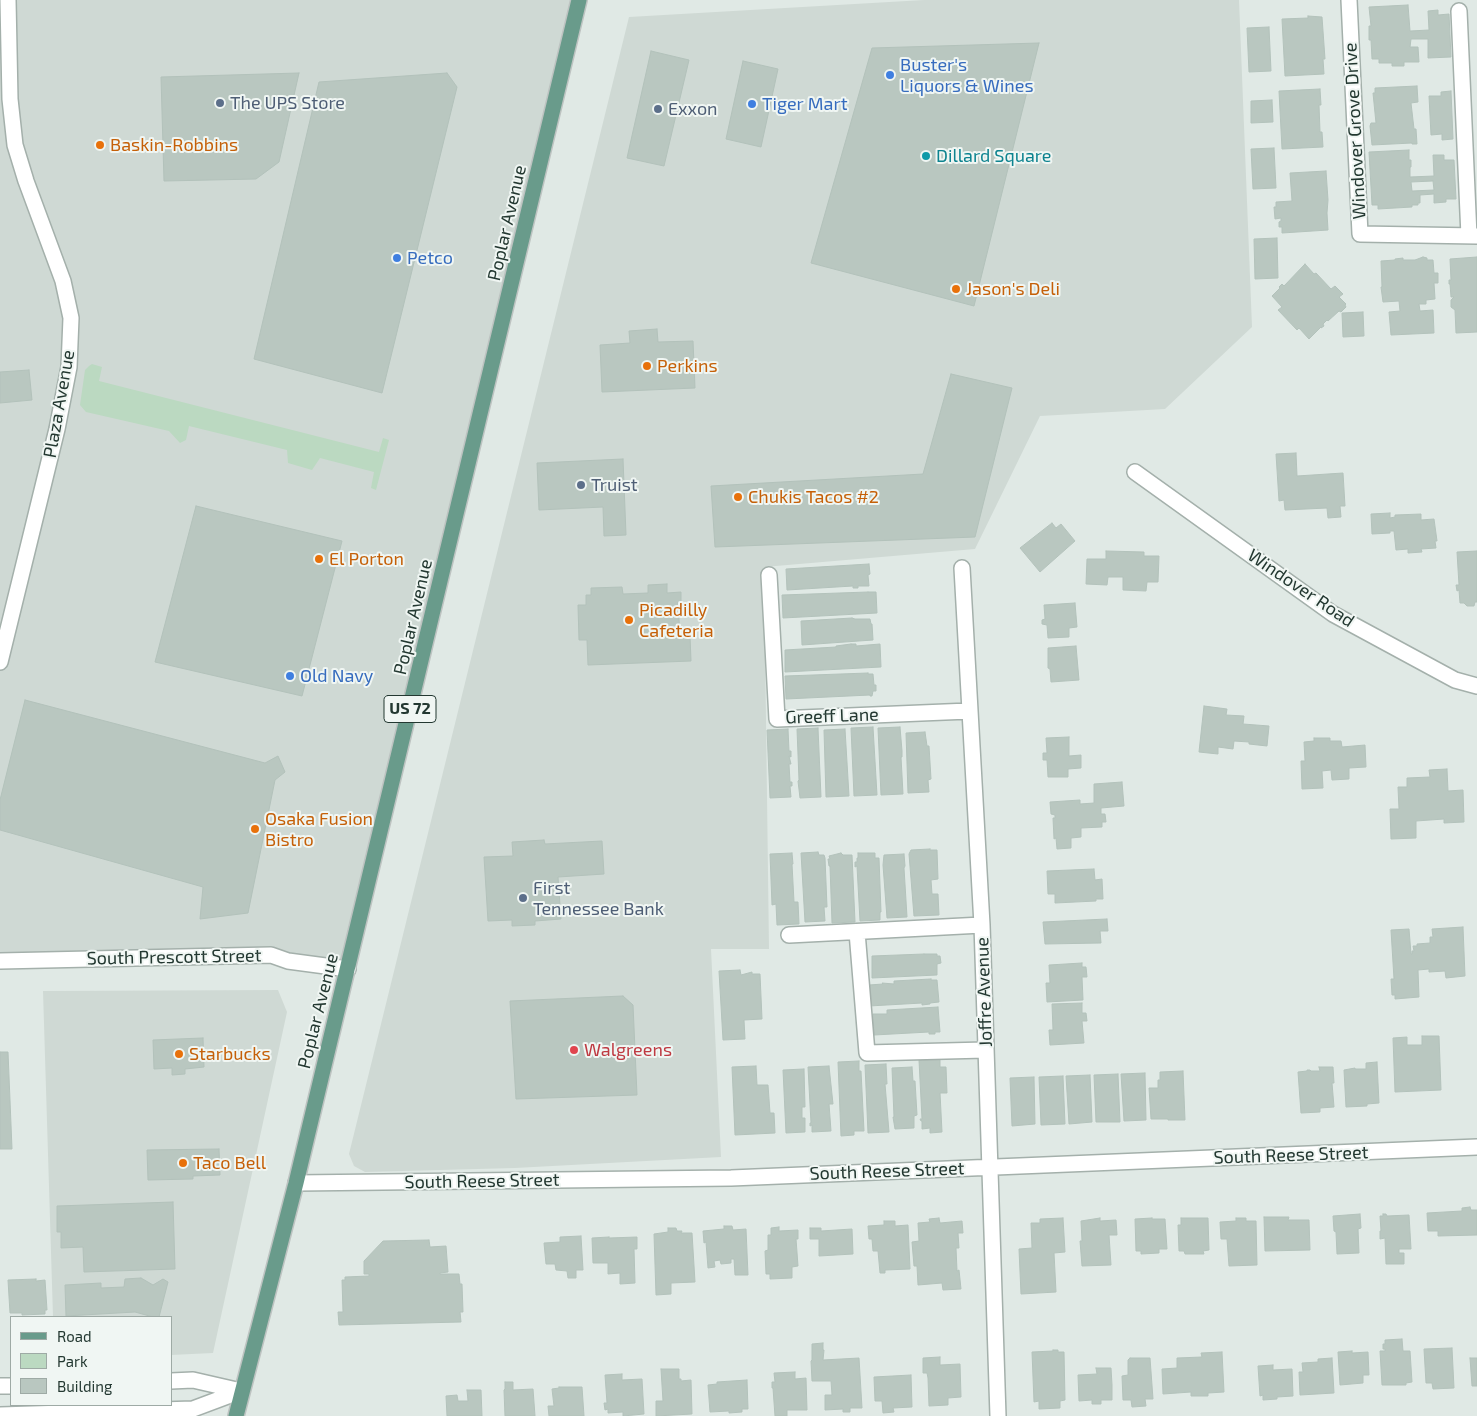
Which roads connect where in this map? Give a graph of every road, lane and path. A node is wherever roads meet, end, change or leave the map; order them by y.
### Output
1 (8, 0) edge
2 (579, 0) edge
3 (1348, 0) edge
4 (1458, 11) dead end
5 (1473, 236) edge
6 (1135, 472) dead end
7 (962, 568) dead end
8 (769, 575) dead end
9 (0, 662) edge
10 (1477, 686) edge
11 (969, 711) junction
12 (982, 925) junction
13 (857, 932) junction
14 (789, 935) dead end
15 (0, 961) edge
16 (348, 969) junction
17 (985, 1050) junction
18 (1477, 1147) edge
19 (989, 1167) junction
20 (296, 1183) junction
21 (172, 1380) edge
22 (241, 1391) junction
23 (0, 1415) edge
24 (236, 1416) edge
25 (998, 1416) edge

1 - 9 street, Plaza Avenue
2 - 16 main road, Poplar Avenue / US 72
3 - 5 street, Windover Grove Drive
4 - 5 street
6 - 10 street, Windover Road
7 - 11 street, Joffre Avenue
8 - 11 street, Greeff Lane
11 - 12 street, Joffre Avenue
12 - 13 street
12 - 17 street, Joffre Avenue
13 - 14 street
13 - 17 street
15 - 16 street, South Prescott Street
16 - 20 main road, Poplar Avenue / US 72
17 - 19 street, Joffre Avenue
18 - 19 street, South Reese Street
19 - 20 street, South Reese Street
19 - 25 street, Joffre Avenue
20 - 22 main road, Poplar Avenue / US 72
21 - 22 street
22 - 23 street
22 - 24 main road, Poplar Avenue / US 72

